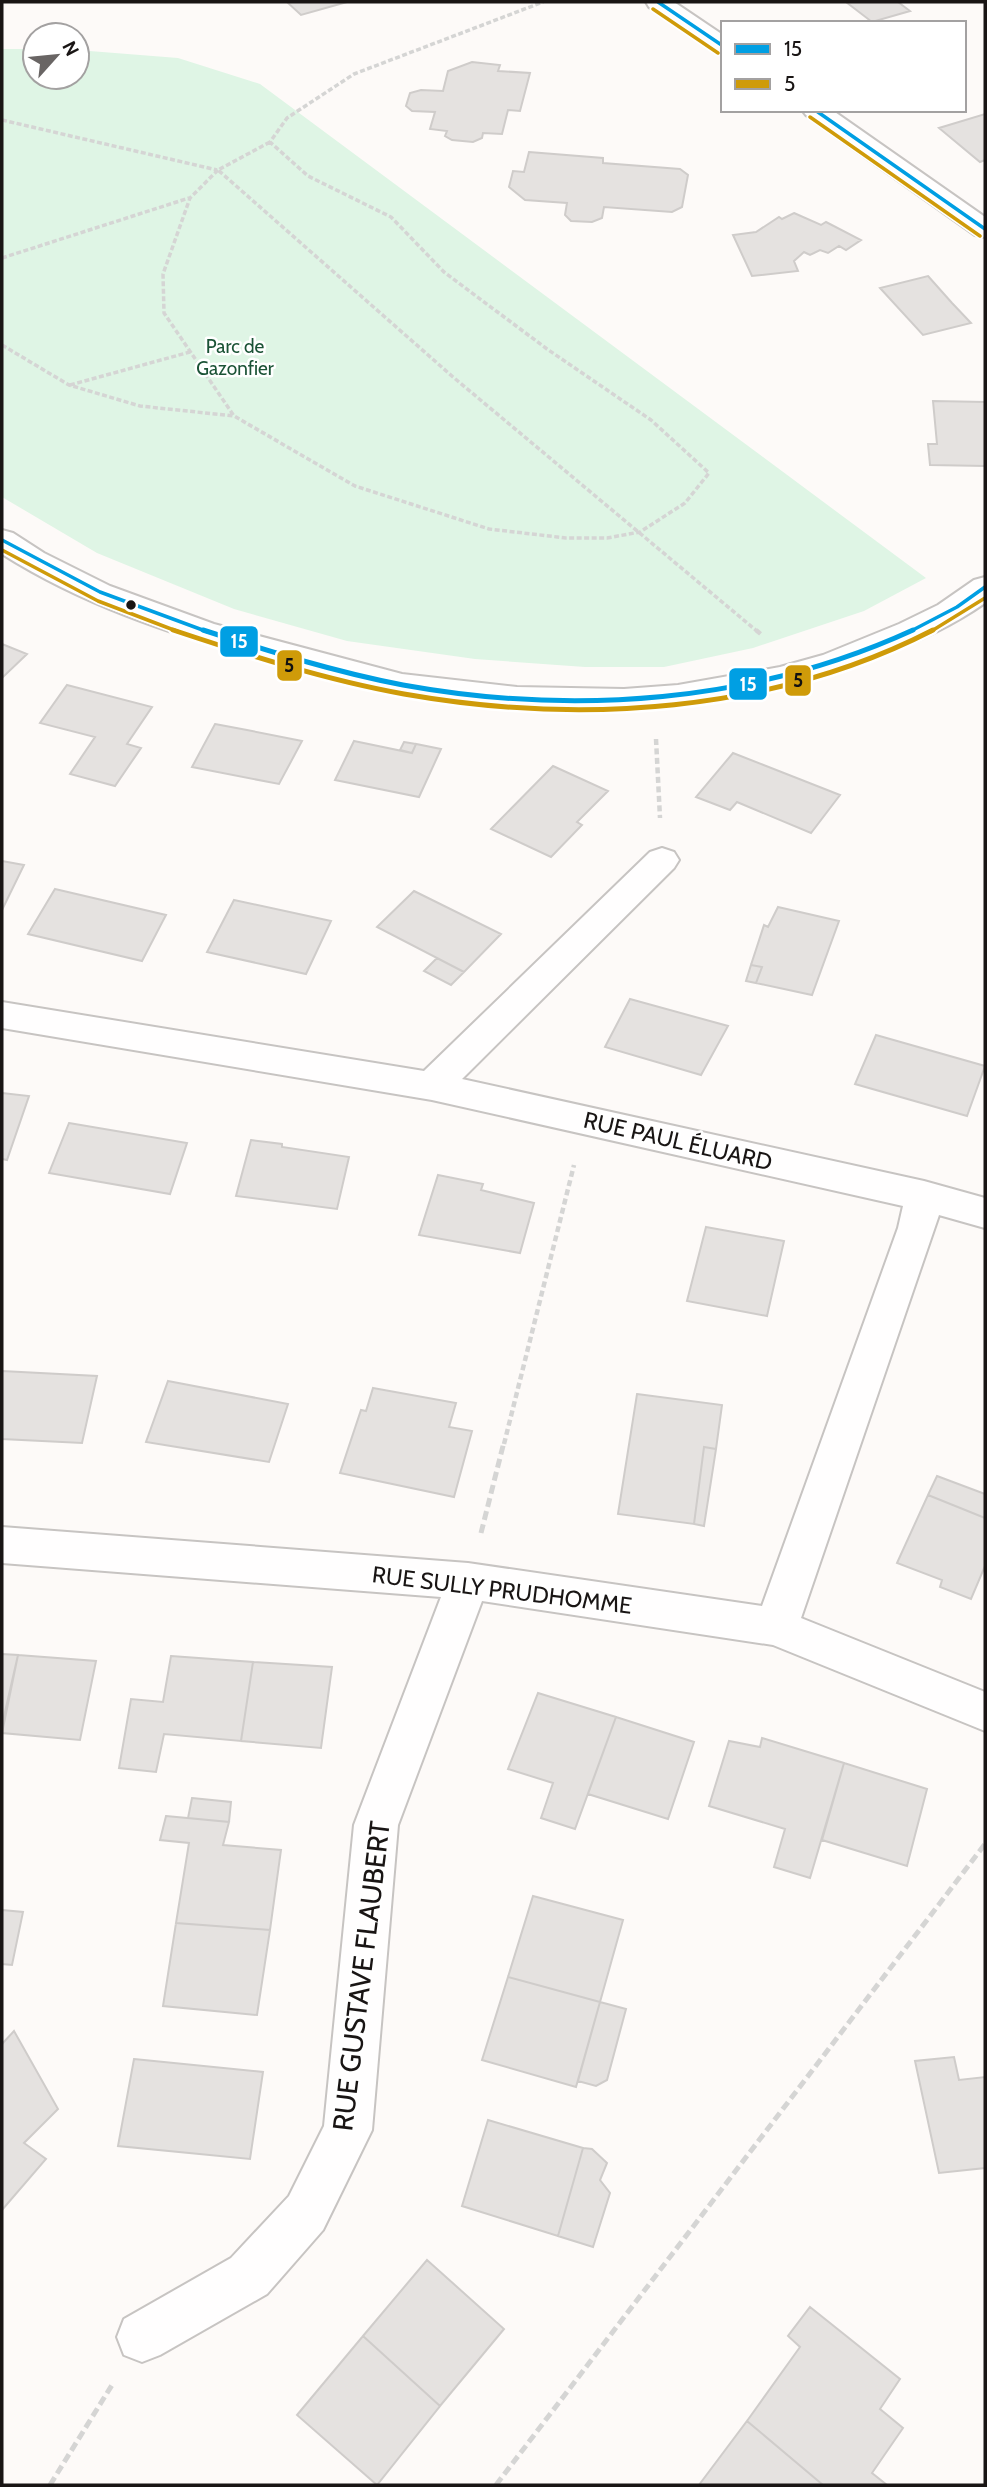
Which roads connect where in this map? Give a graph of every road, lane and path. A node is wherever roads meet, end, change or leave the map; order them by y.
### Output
1 (543, 2) edge
2 (658, 2) edge
3 (721, 45) edge
4 (818, 112) edge
5 (2, 120) edge
6 (270, 142) junction
7 (218, 170) junction
8 (190, 198) junction
9 (985, 229) edge
10 (2, 258) edge
11 (2, 345) edge
12 (190, 352) junction
13 (69, 385) junction
14 (234, 416) junction
15 (639, 532) junction
16 (2, 540) edge
17 (985, 587) edge
18 (765, 637) dead end
19 (654, 700) junction
20 (662, 860) joint
21 (2, 1014) edge
22 (432, 1086) junction
23 (586, 1120) junction
24 (924, 1196) junction
25 (985, 1213) edge
26 (2, 1545) edge
27 (468, 1581) junction
28 (776, 1627) junction
29 (985, 1712) edge
30 (985, 1844) edge
31 (142, 2337) joint
32 (50, 2485) edge
33 (496, 2485) edge

1 - 6 path
2 - 3 street
4 - 9 street
5 - 7 path
6 - 7 path
6 - 15 path
7 - 8 path
7 - 15 path
8 - 10 path
8 - 12 path
11 - 13 path
12 - 13 path
12 - 14 path
13 - 14 path
14 - 15 path
15 - 18 path
16 - 19 street
17 - 19 street
19 - 20 path
20 - 22 street
21 - 22 street, RUE PAUL ÉLUARD
22 - 23 street, RUE PAUL ÉLUARD
23 - 24 street, RUE PAUL ÉLUARD
23 - 27 path
24 - 25 street, RUE PAUL ÉLUARD
24 - 28 street
26 - 27 street, RUE SULLY PRUDHOMME
27 - 28 street, RUE SULLY PRUDHOMME
27 - 31 street, RUE GUSTAVE FLAUBERT
28 - 29 street, RUE SULLY PRUDHOMME
30 - 33 path
31 - 32 path

